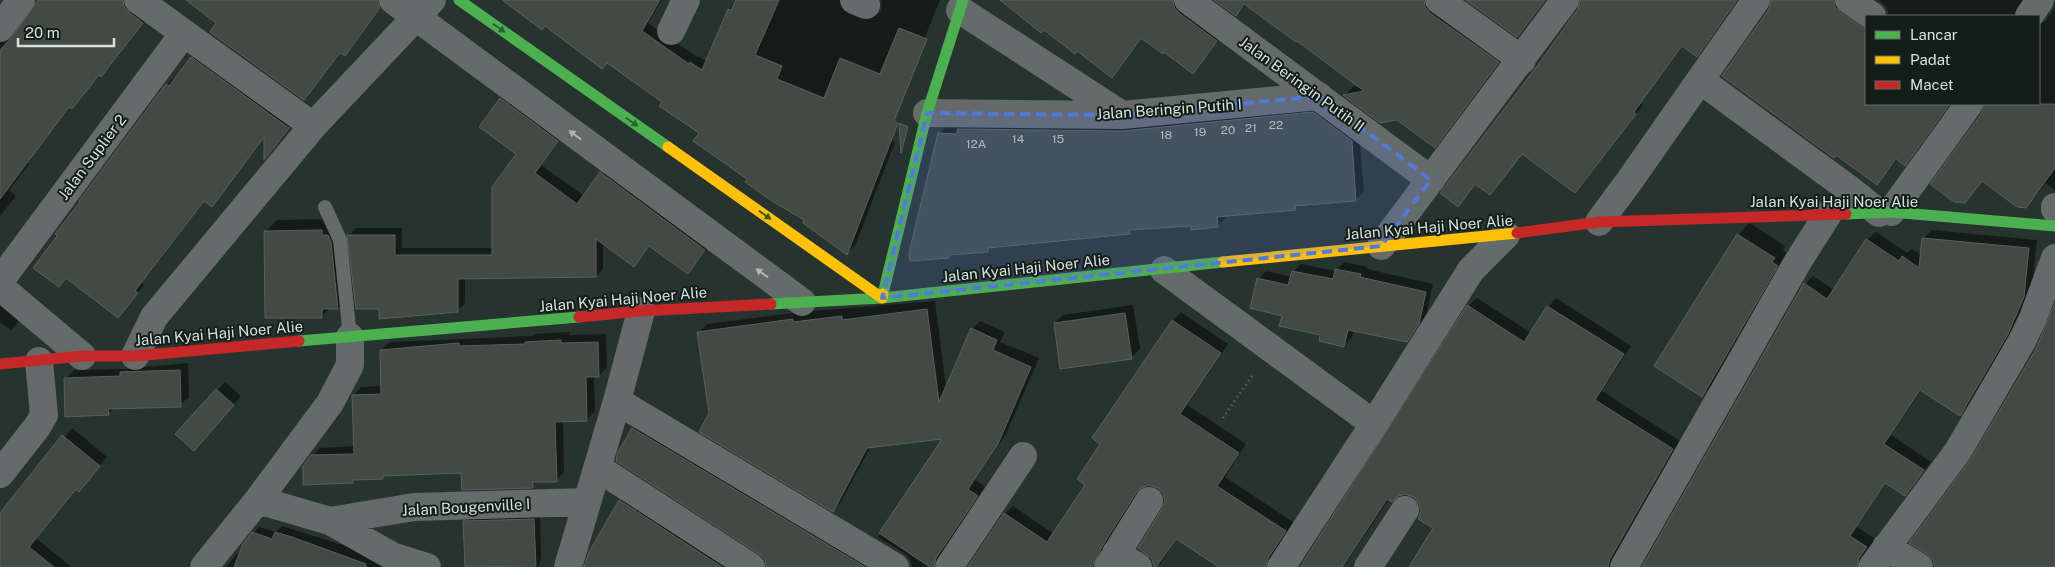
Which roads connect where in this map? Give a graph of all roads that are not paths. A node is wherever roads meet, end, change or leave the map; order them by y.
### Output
1 (20, 0) edge
2 (138, 0) edge
3 (394, 0) edge
4 (459, 0) edge
5 (686, 0) edge
6 (1188, 0) edge
7 (1439, 0) edge
8 (1565, 0) edge
9 (1756, 0) edge
10 (1849, 0) edge
11 (2040, 0) edge
12 (962, 5) edge
13 (424, 9) edge
14 (1871, 15) edge
15 (2030, 15) edge
16 (0, 28) edge
17 (671, 31) dead end
18 (184, 33) junction
19 (1522, 60) junction
20 (1700, 80) junction
21 (1319, 96) junction
22 (1968, 105) edge
23 (927, 114) junction
24 (1122, 116) junction
25 (312, 126) junction
26 (1423, 174) junction
27 (325, 207) dead end
28 (1885, 213) junction
29 (1828, 214) junction
30 (1599, 222) junction
31 (2055, 226) edge
32 (1506, 235) junction
33 (1381, 246) junction
34 (2055, 258) edge
35 (1164, 270) junction
36 (0, 281) edge
37 (0, 287) edge
38 (882, 298) junction
39 (802, 302) junction
40 (641, 311) junction
41 (350, 337) junction
42 (82, 356) junction
43 (135, 356) junction
44 (39, 361) junction
45 (0, 364) edge
46 (617, 401) junction
47 (1374, 424) junction
48 (1022, 456) dead end
49 (598, 468) junction
50 (0, 474) edge
51 (258, 500) junction
52 (1149, 501) dead end
53 (587, 502) junction
54 (1405, 510) dead end
55 (330, 521) junction
56 (1879, 557) edge
57 (1121, 562) edge
58 (204, 567) edge
59 (427, 567) edge
60 (568, 567) edge
61 (751, 567) edge
62 (895, 567) edge
63 (949, 567) edge
64 (1280, 567) edge
65 (1368, 567) edge
66 (1624, 567) edge
67 (1919, 567) edge

1 - 16 street
2 - 18 street
3 - 13 street
4 -> 38 street
5 - 17 street
6 - 21 street, Jalan Beringin Putih II
7 - 19 street
8 - 19 street
9 - 20 street
10 - 14 street
11 - 15 street
12 - 23 street
12 - 24 street
13 - 25 street
39 -> 13 street
18 - 25 street
18 - 36 street, Jalan Suplier 2
19 - 26 street
20 - 28 street
20 - 30 street
21 - 24 street, Jalan Beringin Putih I
21 - 26 street, Jalan Beringin Putih II
22 - 28 street
23 - 24 street, Jalan Beringin Putih I
23 - 38 street
25 - 43 street
26 - 33 street
27 - 41 lane
28 - 29 street, Jalan Kyai Haji Noer Alie
28 - 31 street, Jalan Kyai Haji Noer Alie
29 - 30 street, Jalan Kyai Haji Noer Alie
29 - 66 street
30 - 32 street, Jalan Kyai Haji Noer Alie
32 - 33 street, Jalan Kyai Haji Noer Alie
32 - 47 street
33 - 35 street, Jalan Kyai Haji Noer Alie
34 - 56 street
35 - 38 street, Jalan Kyai Haji Noer Alie
35 - 47 street
37 - 42 street
38 - 39 street, Jalan Kyai Haji Noer Alie
39 - 40 street, Jalan Kyai Haji Noer Alie
40 - 41 street, Jalan Kyai Haji Noer Alie
40 - 46 street
41 - 43 street, Jalan Kyai Haji Noer Alie
41 - 51 street
42 - 43 street, Jalan Kyai Haji Noer Alie
42 - 44 street, Jalan Kyai Haji Noer Alie
44 - 45 street, Jalan Kyai Haji Noer Alie
44 - 50 street
46 - 49 street
46 - 62 street
47 - 64 street
48 - 63 street
49 - 53 street
49 - 61 street
51 - 55 street, Jalan Bougenville I
51 - 58 street
52 - 57 street
53 - 55 street, Jalan Bougenville I
53 - 60 street
54 - 65 street
55 - 59 street
56 - 67 street

